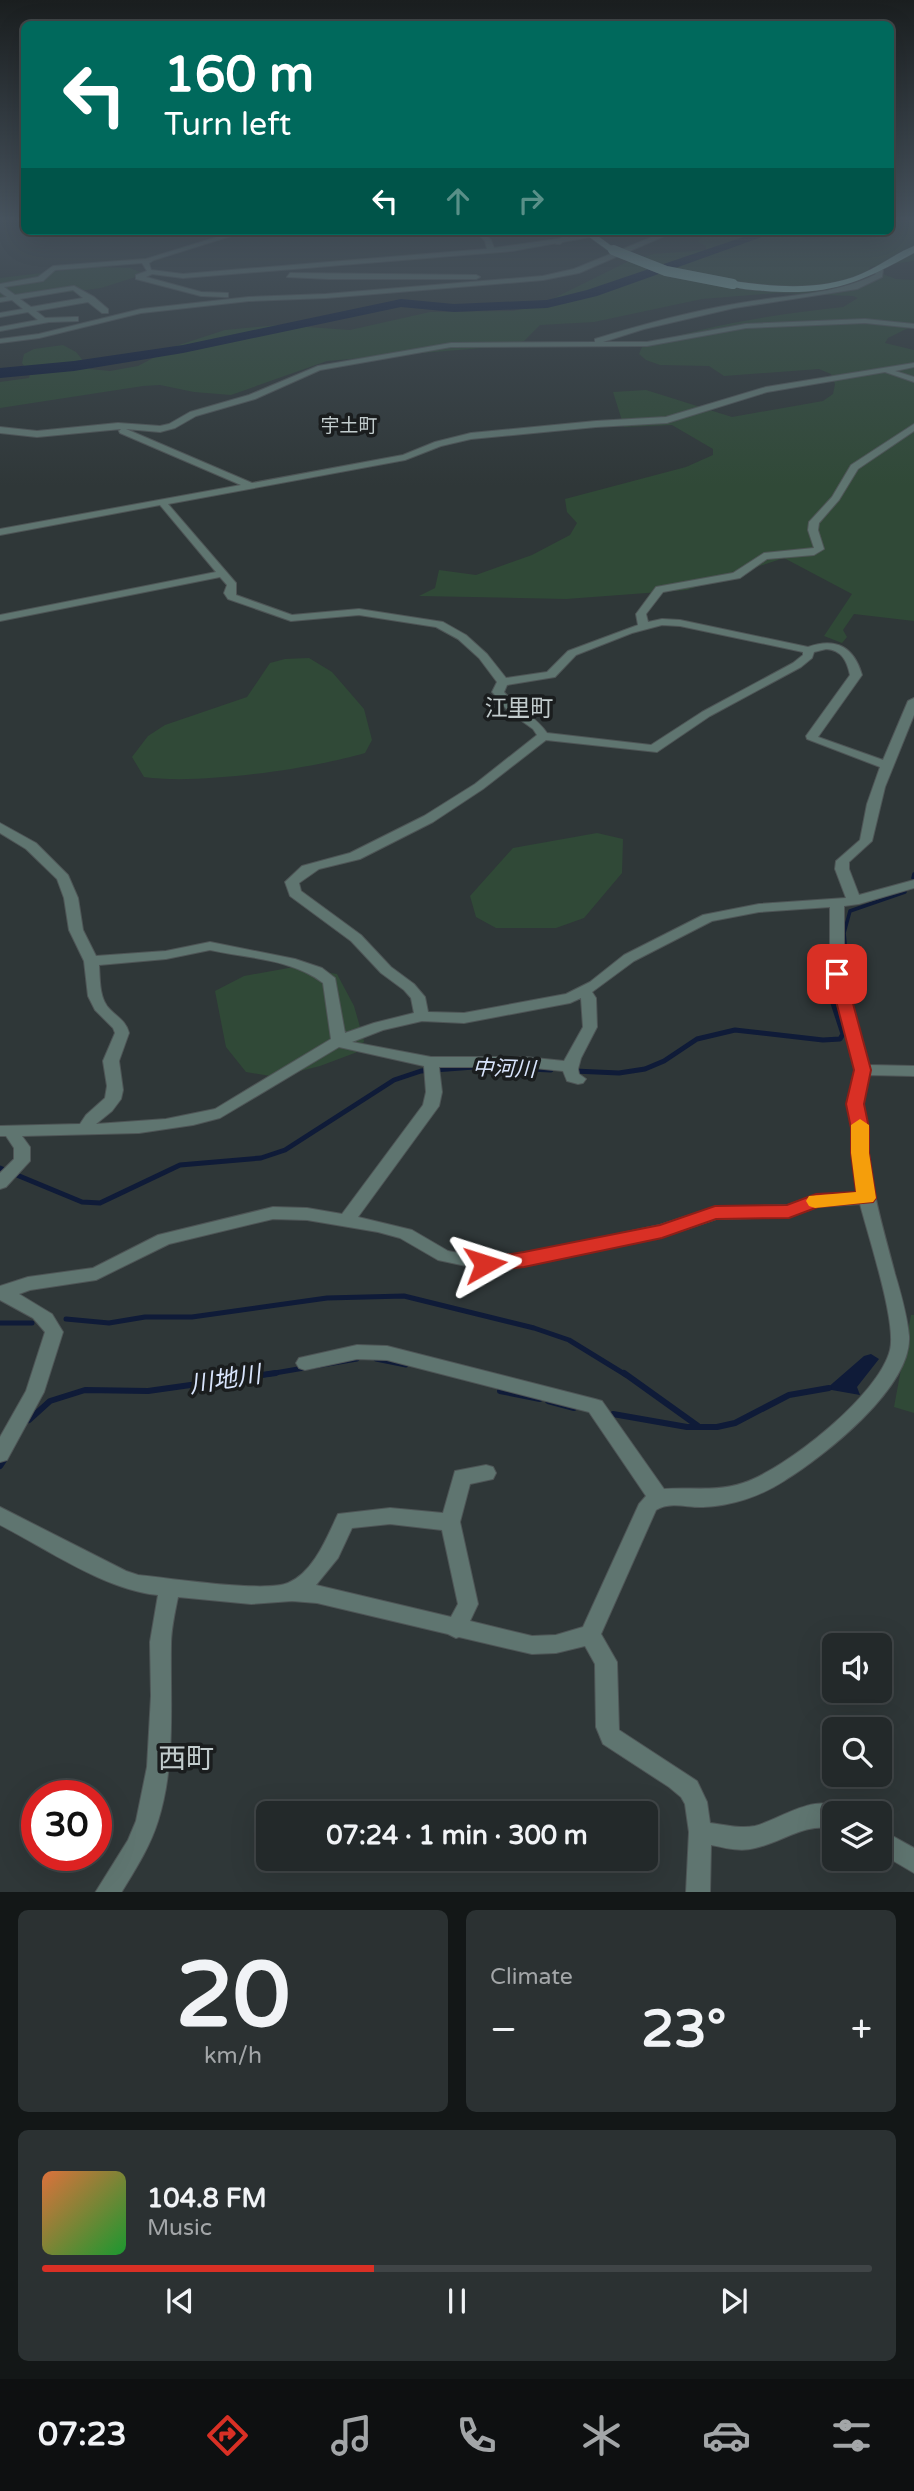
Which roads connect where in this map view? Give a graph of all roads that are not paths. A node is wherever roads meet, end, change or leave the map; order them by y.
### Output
1 (34, 309) edge
2 (104, 309) edge
3 (168, 309) edge
4 (719, 309) edge
5 (30, 310) junction
6 (92, 313) dead end
7 (80, 314) dead end
8 (0, 315) edge
9 (115, 316) junction
10 (43, 320) junction
11 (914, 326) edge
12 (0, 329) edge
13 (0, 341) edge
14 (593, 343) junction
15 (914, 365) edge
16 (887, 371) junction
17 (914, 380) edge
18 (118, 426) junction
19 (914, 427) edge
20 (0, 430) edge
21 (251, 486) junction
22 (162, 502) junction
23 (0, 532) edge
24 (221, 574) junction
25 (0, 618) edge
26 (644, 627) junction
27 (809, 649) junction
28 (503, 682) junction
29 (914, 701) edge
30 (543, 736) junction
31 (885, 765) junction
32 (0, 827) edge
33 (914, 884) edge
34 (854, 901) junction
35 (837, 903) junction
36 (92, 961) junction
37 (584, 993) junction
38 (422, 1016) junction
39 (339, 1041) junction
40 (431, 1067) junction
41 (863, 1070) junction
42 (914, 1071) edge
43 (87, 1127) junction
44 (5, 1131) edge
45 (1, 1182) edge
46 (867, 1198) junction
47 (345, 1222) junction
48 (1, 1294) edge
49 (305, 1363) dead end
50 (0, 1454) edge
51 (486, 1473) dead end
52 (659, 1498) junction
53 (0, 1515) edge
54 (450, 1522) junction
55 (169, 1588) junction
56 (292, 1592) junction
57 (456, 1629) junction
58 (590, 1635) junction
59 (822, 1817) edge
60 (700, 1832) junction
61 (892, 1847) edge
62 (914, 1861) edge
63 (107, 1892) edge
64 (698, 1892) edge

1 - 5 street
2 - 6 street
3 - 9 street
4 - 14 street
5 - 8 street
5 - 10 street
7 - 10 street
9 - 10 street
9 - 13 street
10 - 12 street
11 - 14 street
14 - 18 street
15 - 16 street
16 - 17 street
16 - 21 street
18 - 20 street
18 - 21 street
19 - 26 street
21 - 22 street
22 - 23 street
22 - 24 street
24 - 25 street
24 - 28 street
26 - 27 street
26 - 28 street
27 - 30 street
27 - 31 street
28 - 30 street
29 - 31 street
30 - 38 street
31 - 34 street
32 - 36 street
33 - 34 street
34 - 35 street
35 - 37 street
35 - 41 street
36 - 39 street
36 - 43 street
37 - 38 street
37 - 40 street
38 - 39 street
39 - 40 street
39 - 43 street
40 - 47 street
41 - 42 street
41 - 46 street
43 - 44 street
44 - 45 street
46 - 47 street
46 - 52 street
47 - 48 street
48 - 50 street
49 - 52 street
51 - 54 street
52 - 58 street
53 - 55 street
54 - 56 street
54 - 57 street
55 - 56 street
55 - 63 street
56 - 57 street
57 - 58 street
58 - 60 street
59 - 60 street
60 - 64 street
61 - 62 street

